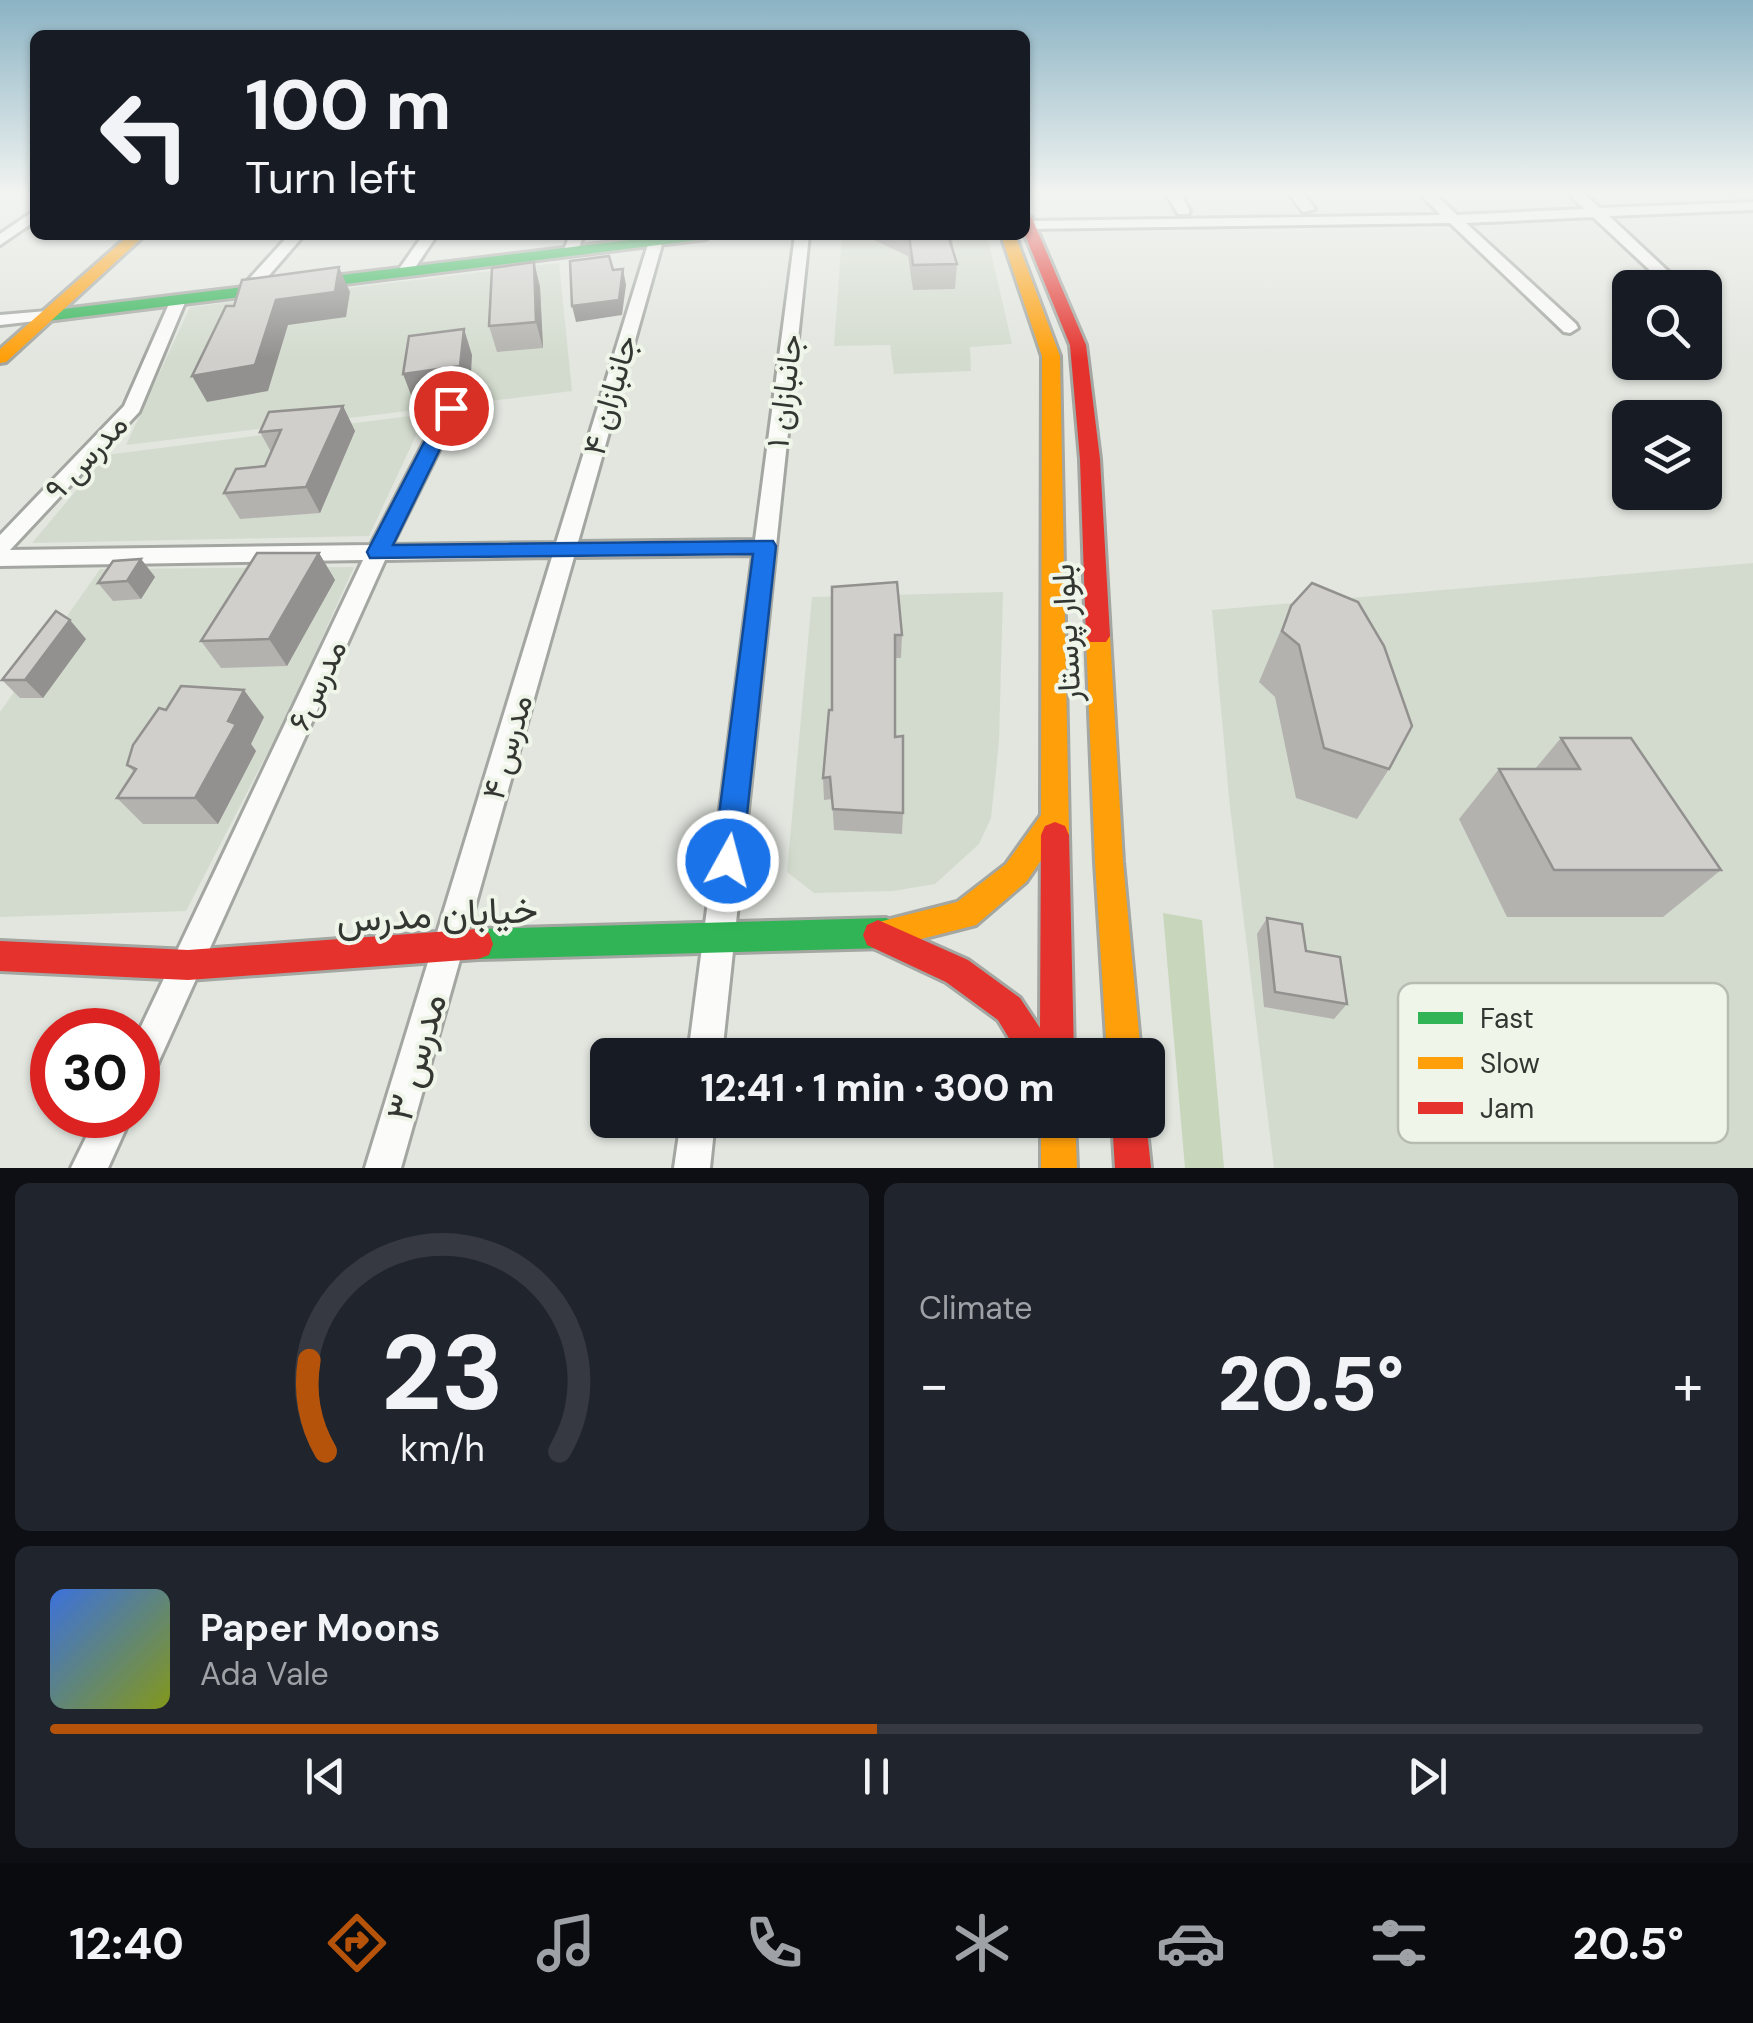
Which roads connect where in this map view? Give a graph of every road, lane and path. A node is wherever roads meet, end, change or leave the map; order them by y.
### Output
1 (122, 250) edge
2 (284, 250) edge
3 (420, 250) edge
4 (535, 250) edge
5 (653, 250) edge
6 (800, 250) edge
7 (1018, 250) edge
8 (1034, 250) edge
9 (1485, 250) edge
10 (1637, 250) edge
11 (1017, 258) junction
12 (1041, 261) junction
13 (1659, 270) edge
14 (405, 272) junction
15 (246, 292) junction
16 (178, 300) junction
17 (47, 316) junction
18 (0, 320) edge
19 (1570, 328) dead end
20 (0, 358) edge
21 (451, 408) dead end
22 (765, 546) junction
23 (0, 548) edge
24 (565, 550) junction
25 (378, 552) junction
26 (0, 558) edge
27 (1052, 822) junction
28 (878, 936) junction
29 (718, 940) junction
30 (448, 945) junction
31 (5, 965) edge
32 (188, 965) junction
33 (160, 1023) edge
34 (707, 1038) edge
35 (1027, 1038) edge
36 (1057, 1038) edge
37 (1123, 1038) edge
38 (104, 1138) edge
39 (696, 1138) edge
40 (1058, 1138) edge
41 (1131, 1138) edge
42 (89, 1168) edge
43 (383, 1168) edge
44 (692, 1168) edge
45 (1059, 1168) edge
46 (1133, 1168) edge

1 - 17 main road
2 - 15 street
3 - 14 street
4 - 14 main road
5 - 24 street, جانبازان ۴
6 - 22 street, جانبازان ۱
7 - 11 main road, بلوار پرستار
8 - 12 main road, بلوار پرستار
9 - 19 street
10 - 13 street
11 - 12 main road
11 - 27 main road, بلوار پرستار
12 - 37 main road, بلوار پرستار
14 - 15 main road
15 - 16 main road
16 - 17 main road
16 - 23 street, مدرس ۹
17 - 18 street
17 - 20 main road
21 - 25 street, مدرس۶
22 - 24 street
22 - 29 street, جانبازان ۱
24 - 25 street
24 - 30 street, مدرس ۴
25 - 26 street
25 - 32 street, مدرس۶
27 - 28 main road
27 - 36 main road, بلوار پرستار
28 - 29 main road, خیابان مدرس
28 - 35 main road
29 - 30 main road, خیابان مدرس
29 - 34 street, جانبازان ۱
30 - 32 main road, خیابان مدرس
30 - 43 street, مدرس ۳
31 - 32 main road, خیابان مدرس
32 - 33 street, مدرس۶
38 - 42 street
39 - 44 street
40 - 45 main road
41 - 46 main road

